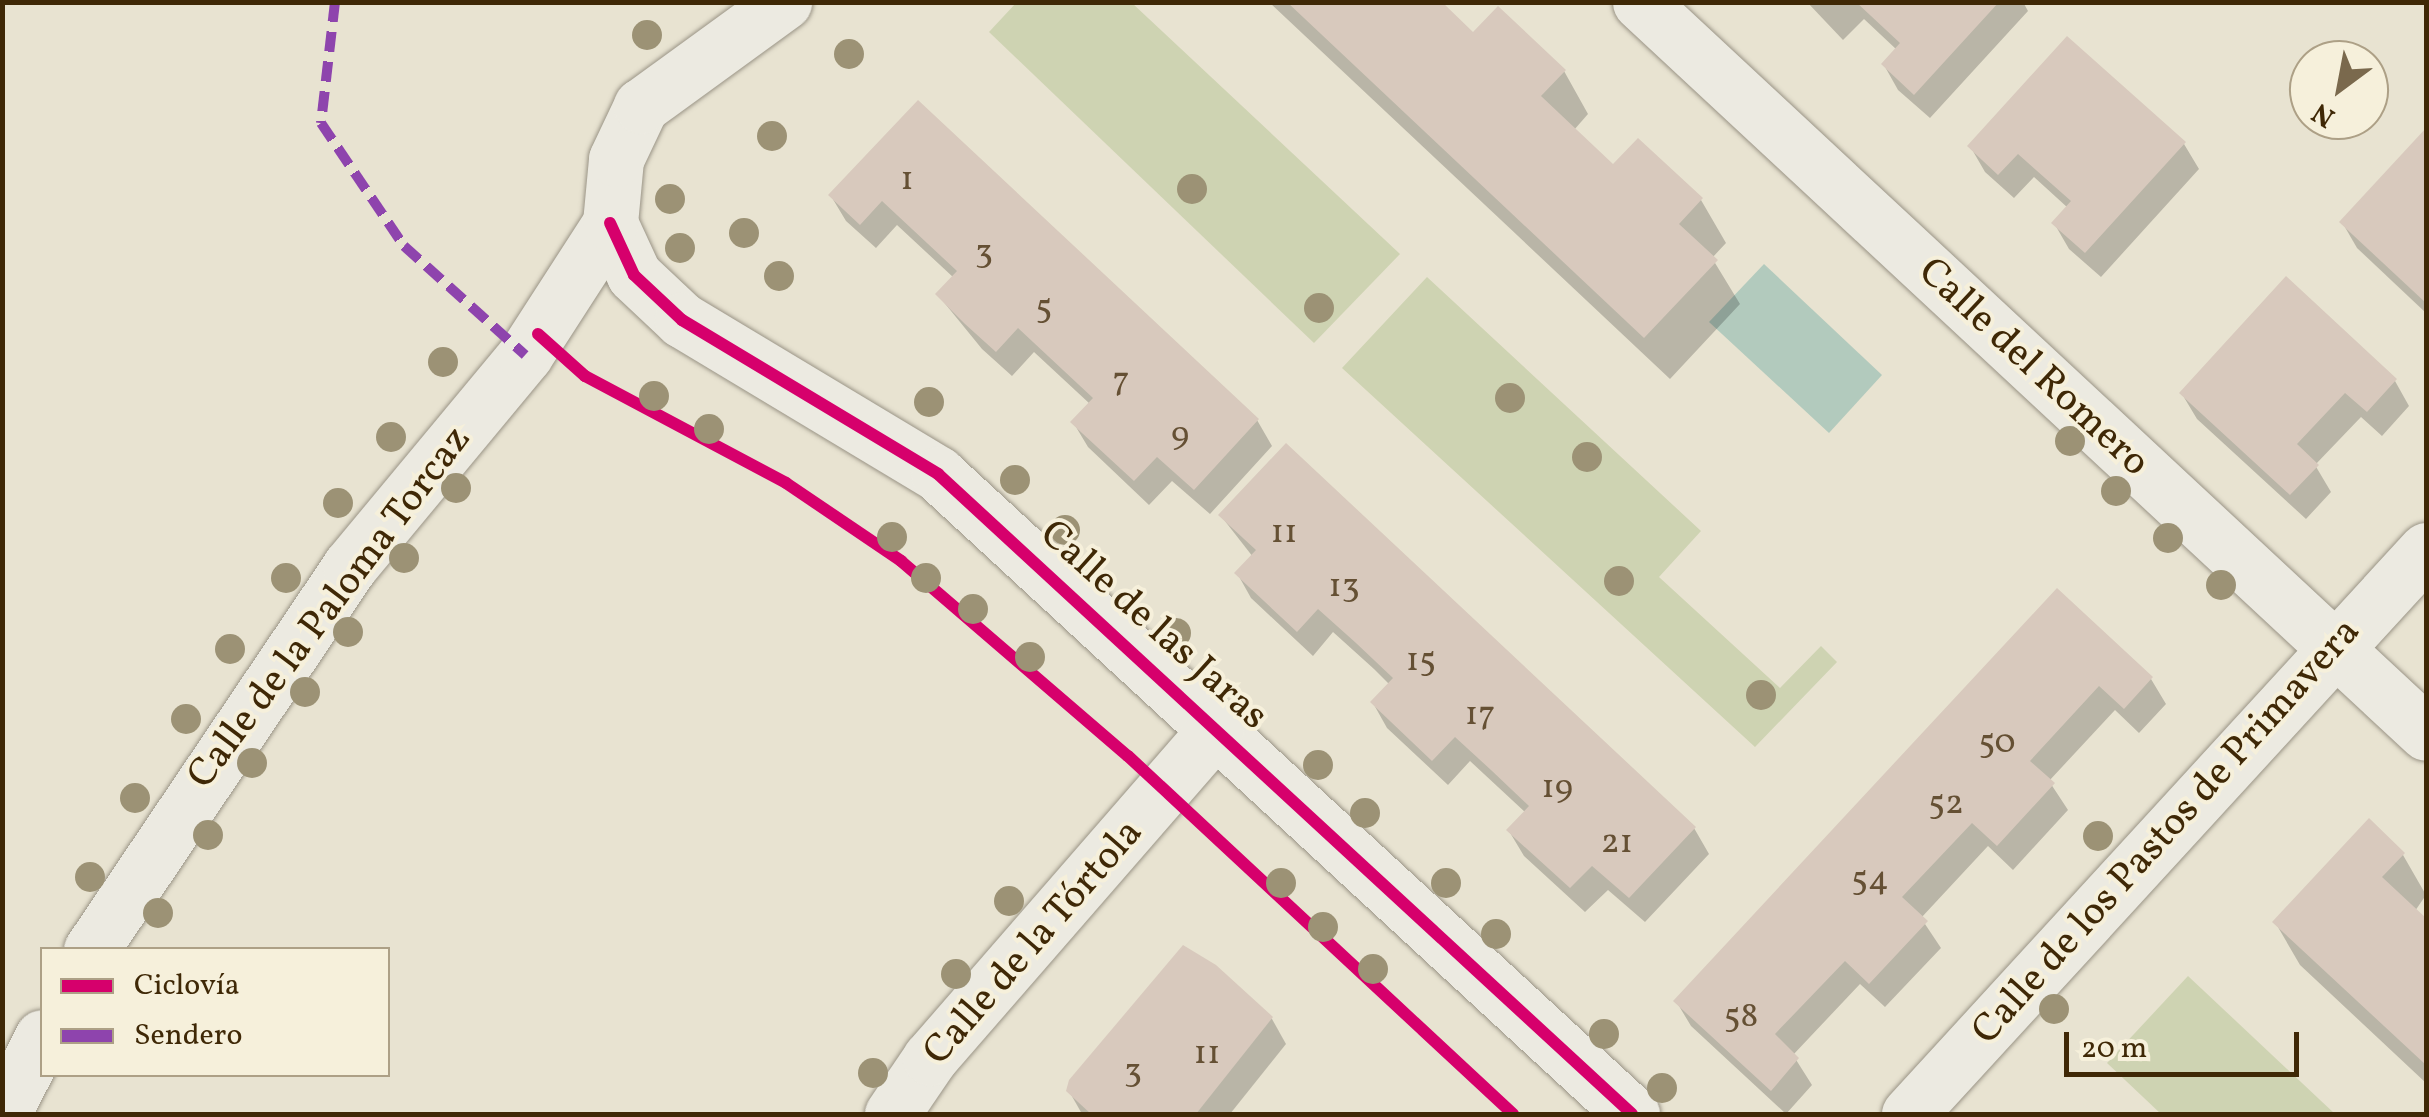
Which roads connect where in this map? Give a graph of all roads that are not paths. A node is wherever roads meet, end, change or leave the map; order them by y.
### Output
1 (784, 2) edge
2 (1640, 2) edge
3 (610, 223) junction
4 (2426, 550) edge
5 (2335, 648) junction
6 (1216, 728) junction
7 (2426, 733) edge
8 (94, 947) edge
9 (40, 1041) edge
10 (3, 1114) edge
11 (892, 1114) edge
12 (1632, 1114) edge
13 (1909, 1114) edge

1 - 3 street
2 - 5 street, Calle del Romero
3 - 6 street, Calle de las Jaras
3 - 8 street, Calle de la Paloma Torcaz
4 - 5 street, Calle de los Pastos de Primavera
5 - 7 street, Calle del Romero
5 - 13 street, Calle de los Pastos de Primavera
6 - 11 street, Calle de la Tórtola
6 - 12 street, Calle de las Jaras
9 - 10 street

